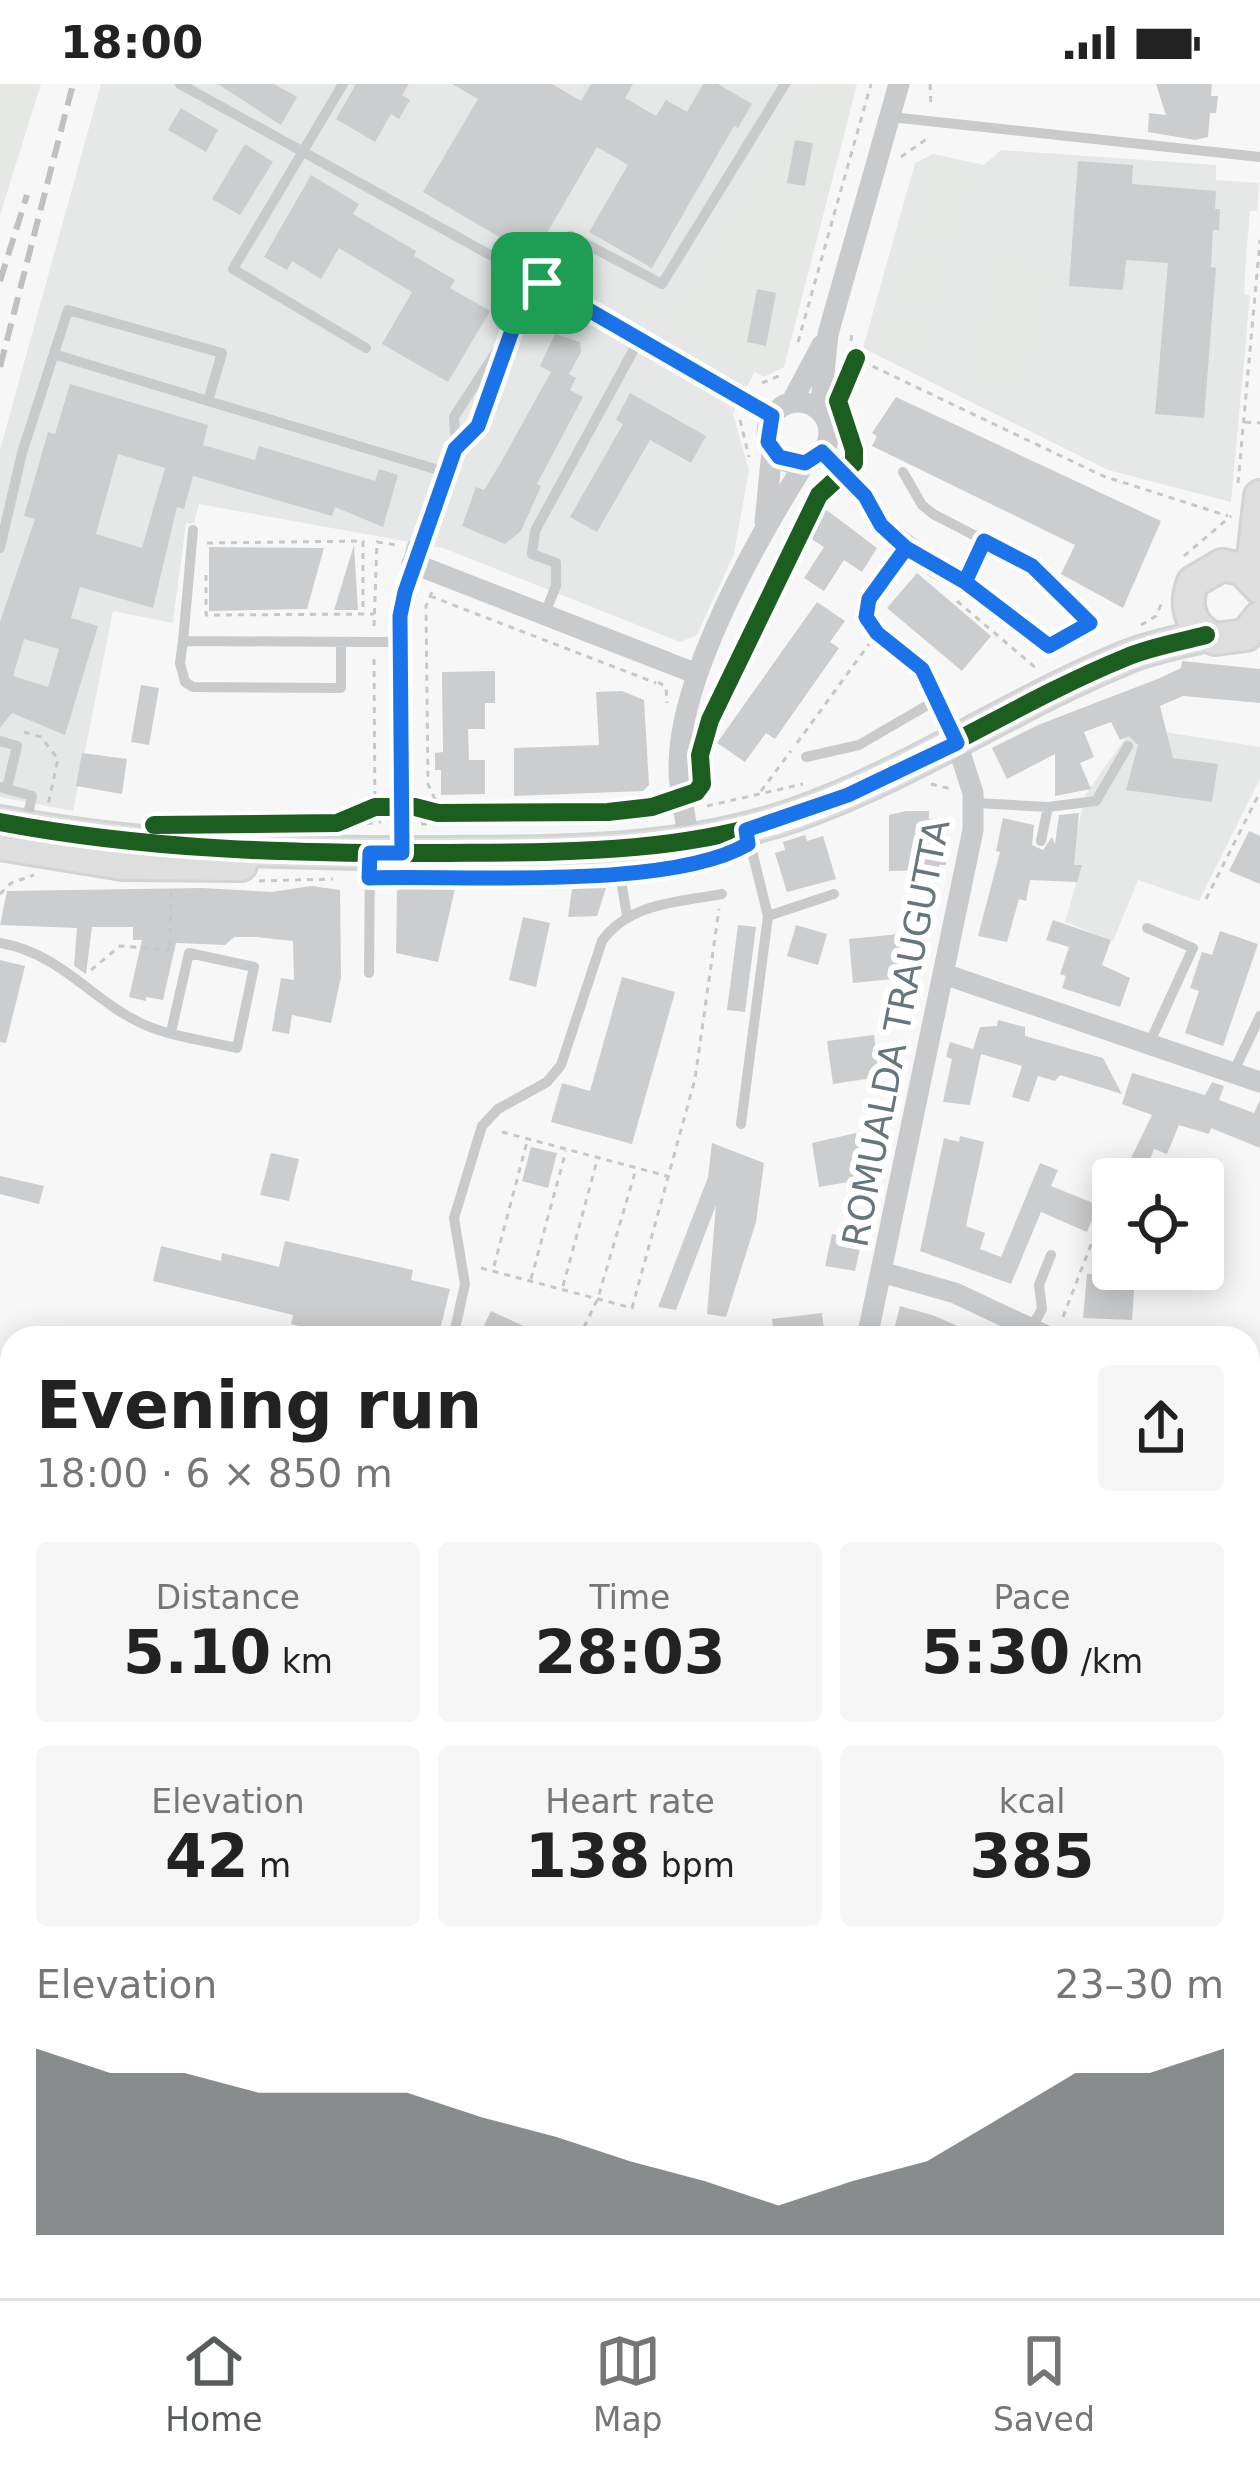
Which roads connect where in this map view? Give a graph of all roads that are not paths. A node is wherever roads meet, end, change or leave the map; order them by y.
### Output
1 (179, 84) edge
2 (343, 84) edge
3 (899, 84) edge
4 (781, 85) edge
5 (891, 117) junction
6 (304, 153) junction
7 (1260, 157) edge
8 (542, 283) junction
9 (514, 325) junction
10 (828, 334) junction
11 (639, 340) junction
12 (366, 348) dead end
13 (57, 355) junction
14 (208, 401) junction
15 (791, 403) junction
16 (820, 411) junction
17 (772, 416) junction
18 (455, 449) junction
19 (772, 451) junction
20 (813, 457) junction
21 (445, 472) junction
22 (902, 472) dead end
23 (1249, 496) edge
24 (765, 523) junction
25 (193, 530) dead end
26 (984, 541) junction
27 (0, 548) edge
28 (906, 548) junction
29 (415, 556) junction
30 (1244, 576) edge
31 (965, 582) junction
32 (1177, 600) junction
33 (545, 613) junction
34 (1255, 630) edge
35 (1206, 635) junction
36 (183, 641) junction
37 (1133, 641) junction
38 (341, 642) junction
39 (400, 642) junction
40 (697, 674) junction
41 (938, 699) junction
42 (0, 741) edge
43 (957, 743) junction
44 (1128, 746) dead end
45 (806, 757) dead end
46 (3, 788) edge
47 (966, 803) junction
48 (1048, 807) junction
49 (689, 808) junction
50 (746, 830) junction
51 (28, 839) edge
52 (1041, 841) dead end
53 (616, 851) junction
54 (402, 853) junction
55 (369, 866) junction
56 (722, 894) road end
57 (834, 894) dead end
58 (627, 916) junction
59 (768, 916) junction
60 (1147, 928) dead end
61 (0, 944) edge
62 (369, 974) dead end
63 (944, 974) junction
64 (1260, 1016) edge
65 (171, 1032) junction
66 (1148, 1044) junction
67 (1233, 1073) junction
68 (1260, 1082) edge
69 (740, 1124) dead end
70 (1051, 1256) dead end
71 (881, 1272) junction
72 (455, 1326) edge
73 (870, 1326) edge
74 (1035, 1326) edge
75 (1046, 1326) edge

1 - 6 lane
2 - 6 lane
3 - 5 street
4 - 8 lane
5 - 7 lane
5 - 10 street
6 - 8 lane
6 - 12 lane
8 - 9 lane
8 - 11 street
9 - 18 lane
9 - 18 lane
10 - 15 street
10 - 16 street
11 - 17 street
11 - 33 lane
13 - 14 lane
13 - 14 lane
13 - 27 lane
14 - 21 lane
15 - 16 street
15 - 17 street
16 - 20 street
17 - 19 street
18 - 21 lane
19 - 20 street
19 - 24 street
20 - 24 street
20 - 28 street
21 - 29 lane
22 - 26 lane
23 - 30 street
24 - 40 street
25 - 36 lane
26 - 31 lane
26 - 31 lane
28 - 31 street
28 - 41 lane
29 - 33 street
29 - 39 street
30 - 32 street
32 - 35 street
32 - 37 street
33 - 40 street
34 - 35 street
35 - 37 street
36 - 38 lane
36 - 38 lane
37 - 43 street
38 - 39 lane
39 - 54 street
40 - 49 street
41 - 43 lane
41 - 45 lane
42 - 46 lane
43 - 47 street, ROMUALDA TRAUGUTTA
43 - 50 street
44 - 48 lane
46 - 51 lane
47 - 48 lane
47 - 63 street, ROMUALDA TRAUGUTTA
48 - 52 lane
49 - 50 street
49 - 53 street
50 - 59 lane
51 - 55 street
53 - 54 street
53 - 58 lane
54 - 55 street
55 - 62 lane
56 - 58 lane
57 - 59 lane
58 - 72 lane
59 - 69 lane
60 - 66 lane
61 - 65 lane
63 - 66 street
63 - 71 street, ROMUALDA TRAUGUTTA
64 - 67 lane
65 - 65 lane
66 - 67 street
67 - 68 street
70 - 75 lane
71 - 73 street, ROMUALDA TRAUGUTTA
71 - 74 street

